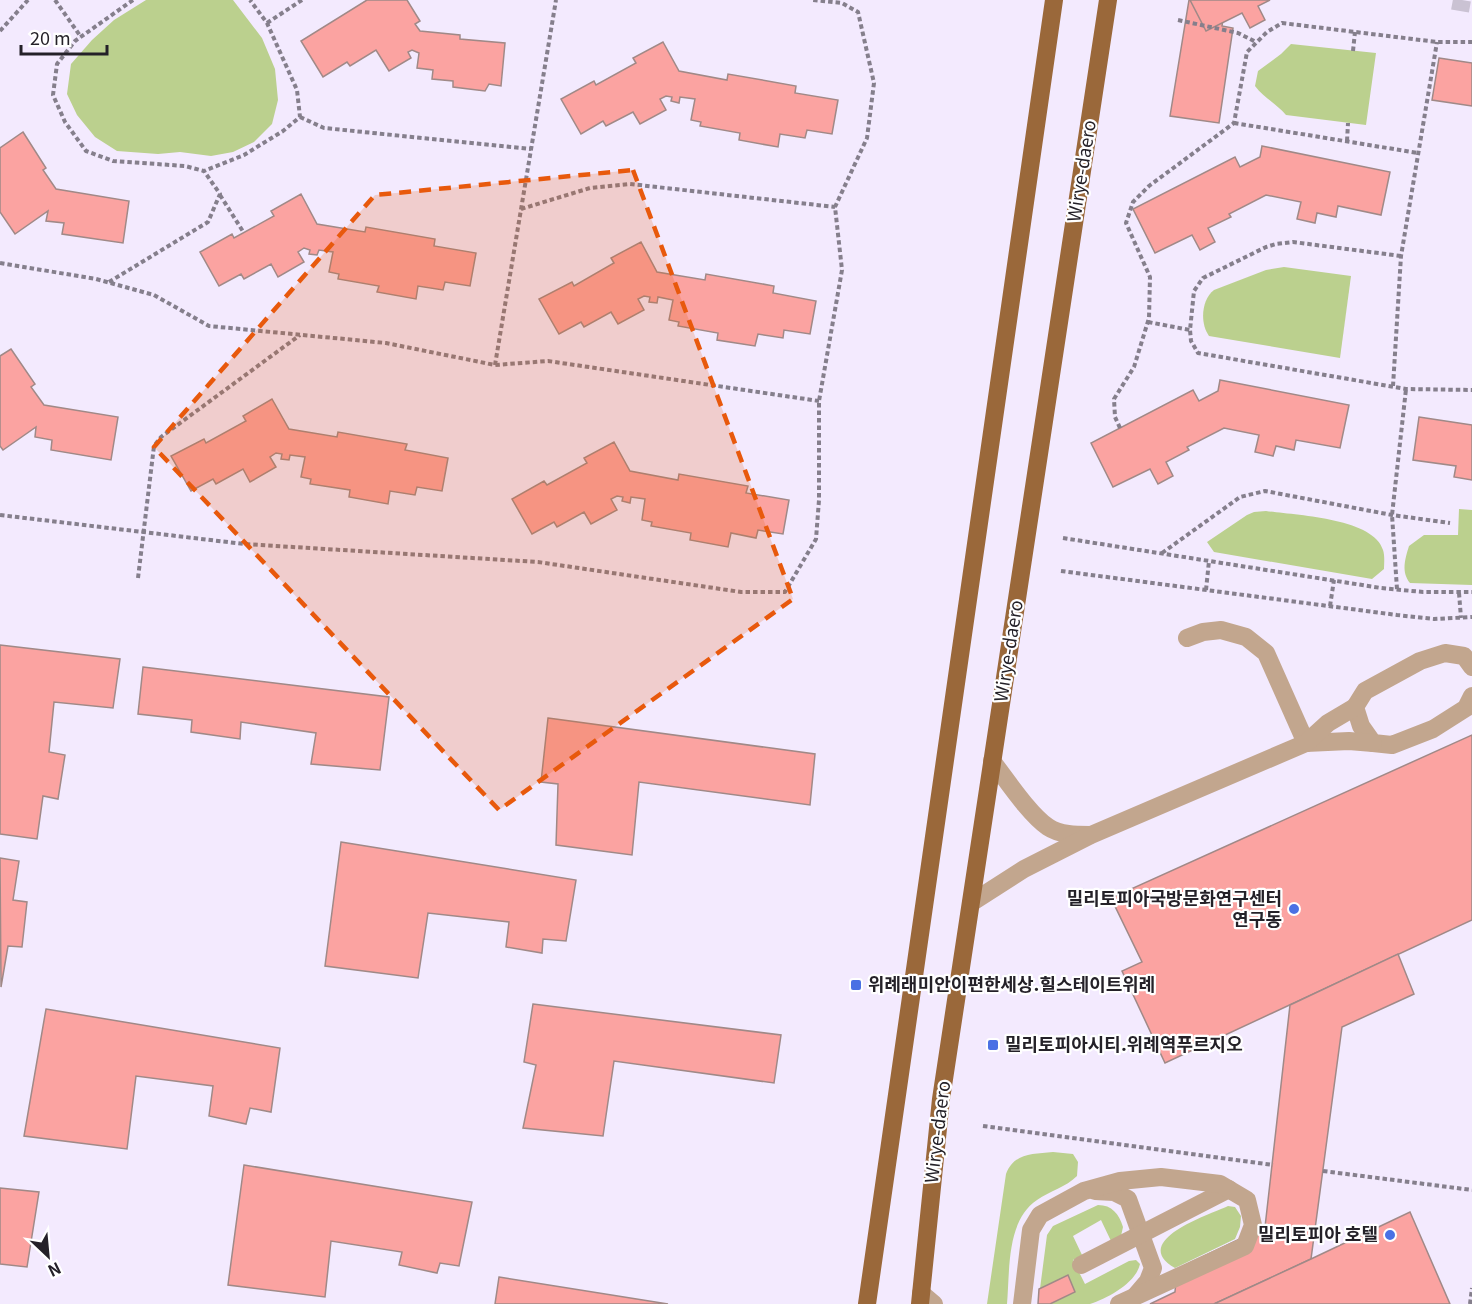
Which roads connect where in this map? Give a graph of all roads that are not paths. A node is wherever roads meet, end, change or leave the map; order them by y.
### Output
1 (1054, 0) edge
2 (1108, 0) edge
3 (1187, 638) dead end
4 (1472, 667) edge
5 (1472, 696) edge
6 (1355, 708) junction
7 (1306, 743) junction
8 (1372, 743) junction
9 (992, 761) junction
10 (1091, 835) junction
11 (970, 903) junction
12 (1161, 1177) junction
13 (1229, 1189) junction
14 (1084, 1191) junction
15 (1128, 1199) junction
16 (1140, 1233) junction
17 (1081, 1265) dead end
18 (925, 1300) edge
19 (1126, 1301) edge
20 (867, 1304) edge
21 (1022, 1304) edge

1 - 20 main road
2 - 9 main road, Wirye-daero
3 - 7 street
4 - 6 street
5 - 8 street
6 - 7 street
6 - 8 street
7 - 8 street
7 - 10 street
9 - 10 street
9 - 11 main road, Wirye-daero
10 - 11 street
11 - 18 main road, Wirye-daero
12 - 13 street
12 - 14 street
12 - 15 street
13 - 16 street
13 - 19 street
14 - 15 street
14 - 21 street
15 - 16 street
16 - 17 street
16 - 19 street

